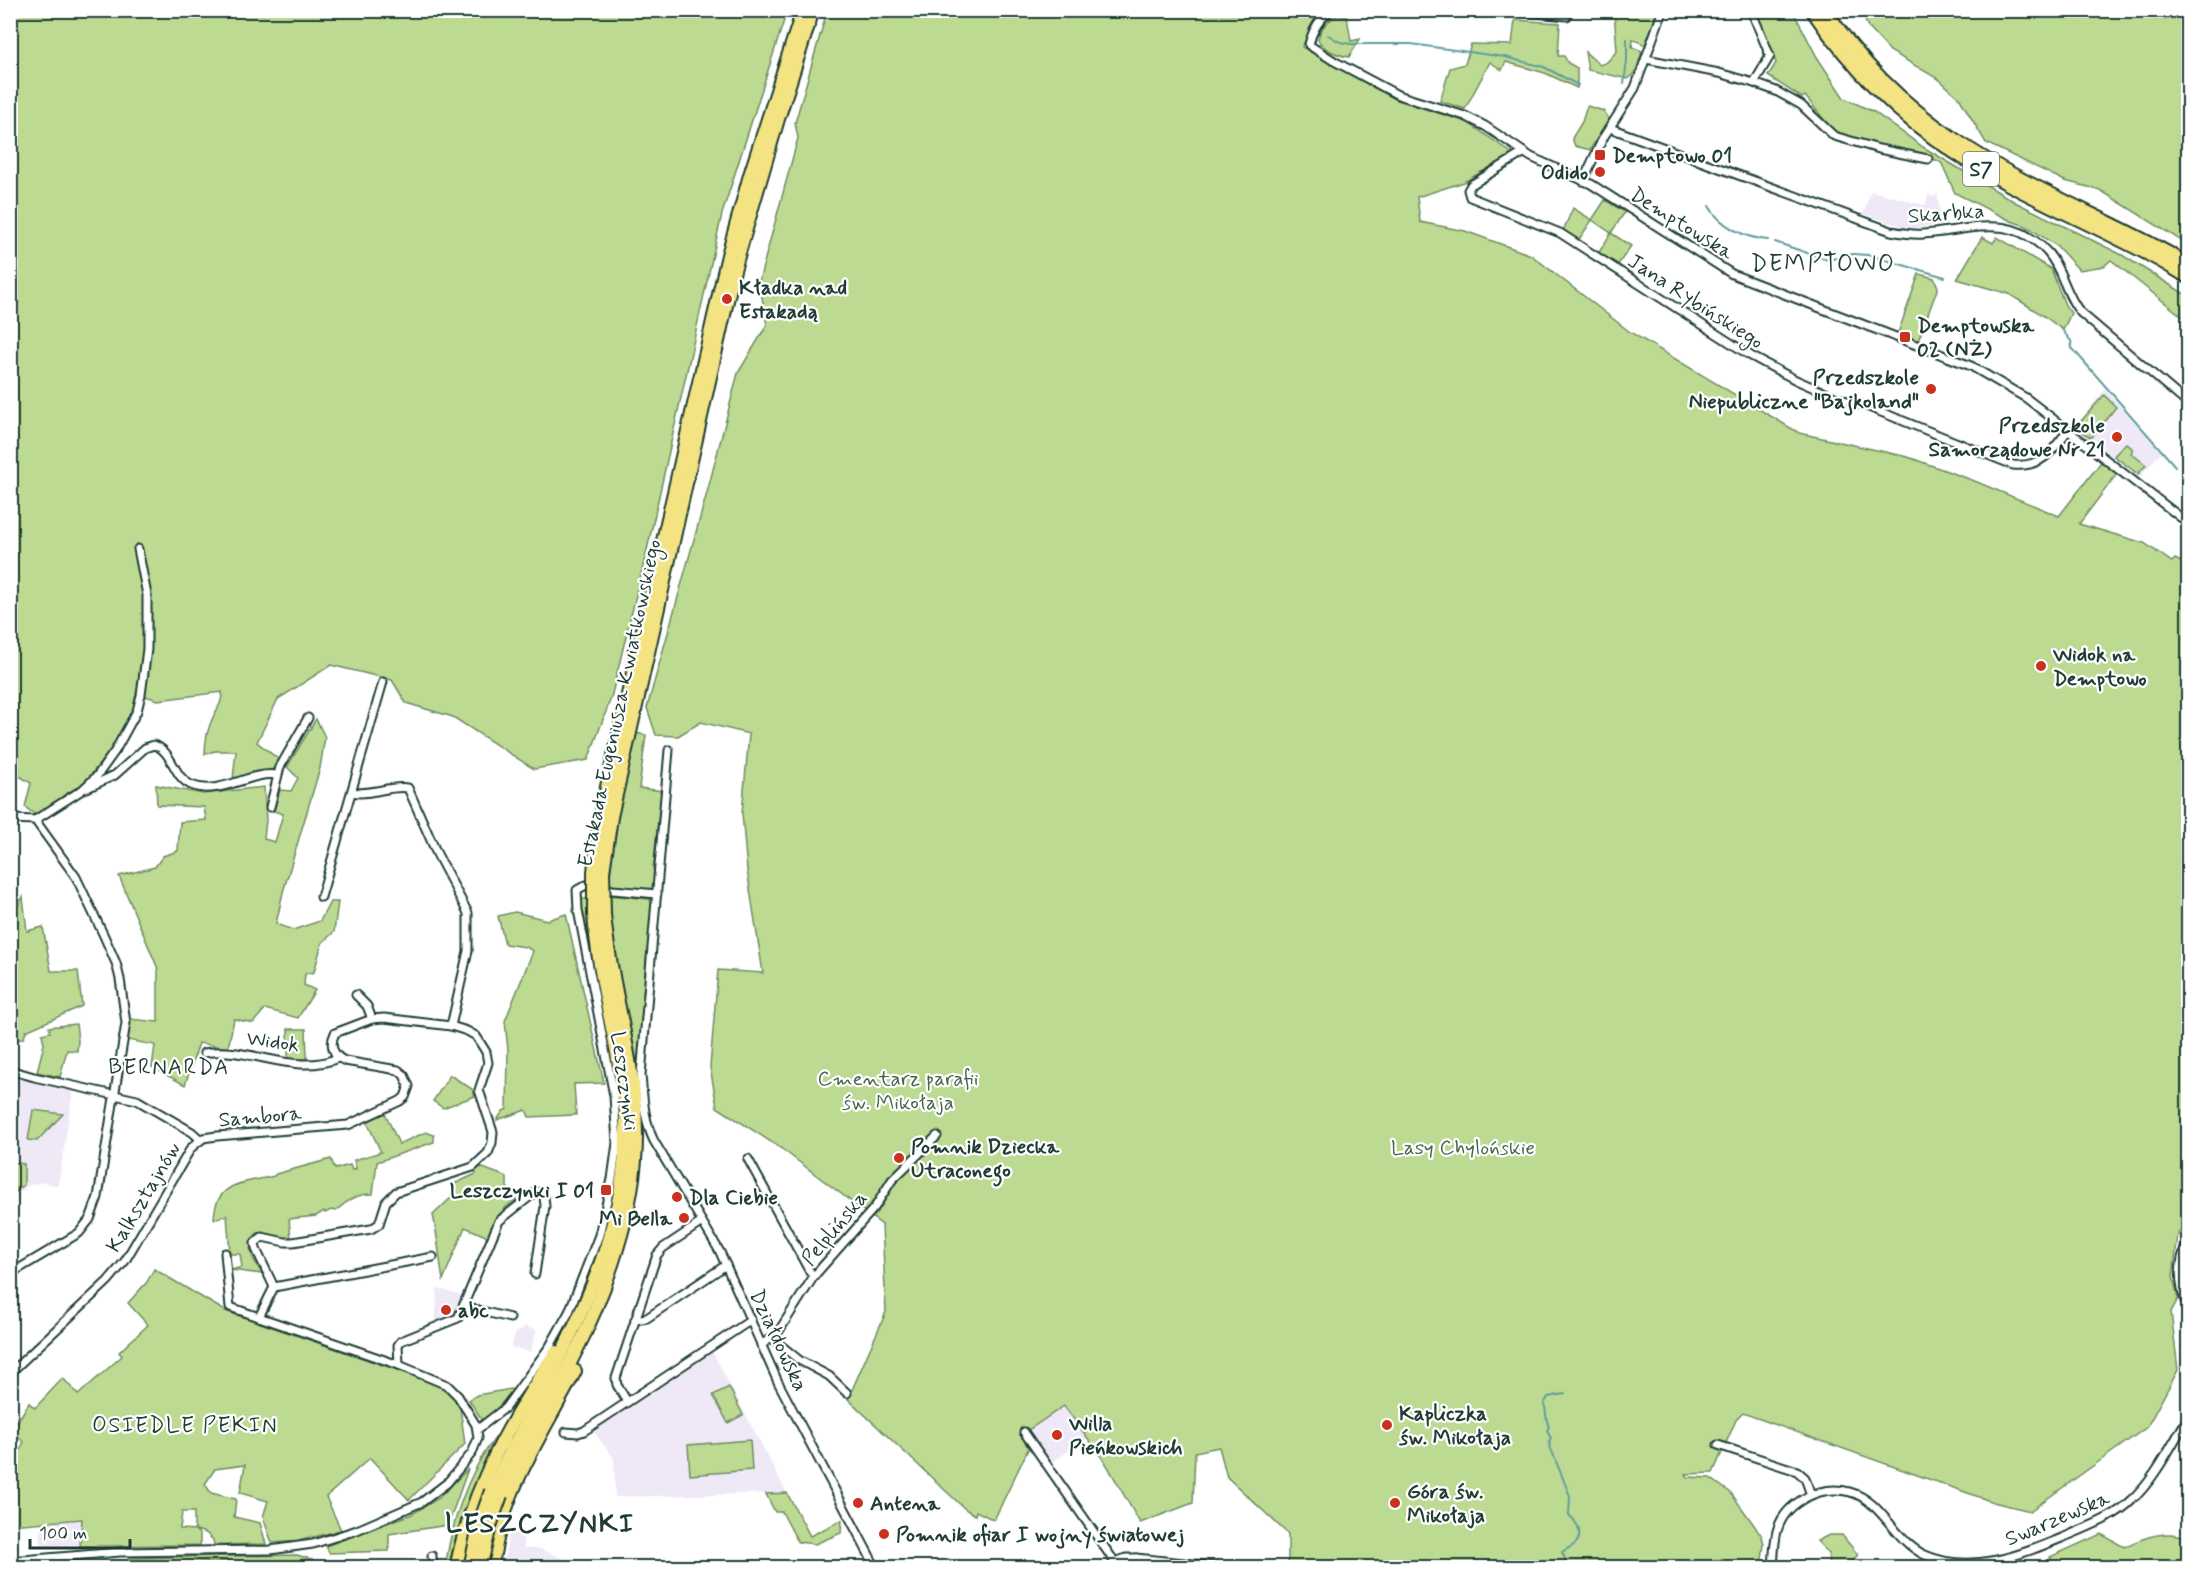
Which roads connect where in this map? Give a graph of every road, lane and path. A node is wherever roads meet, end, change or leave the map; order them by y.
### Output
1 (803, 10) edge
2 (813, 10) edge
3 (1330, 10) edge
4 (1503, 10) edge
5 (1663, 10) edge
6 (1751, 10) edge
7 (1812, 10) edge
8 (1825, 10) edge
9 (1568, 12) edge
10 (1646, 59) junction
11 (1754, 83) junction
12 (773, 118) junction
13 (1610, 128) junction
14 (1523, 153) junction
15 (1928, 159) dead end
16 (1583, 181) junction
17 (2188, 264) edge
18 (2188, 277) edge
19 (2188, 404) edge
20 (2068, 430) junction
21 (2188, 523) edge
22 (138, 549) dead end
23 (383, 682) dead end
24 (308, 718) dead end
25 (669, 750) dead end
26 (278, 775) junction
27 (82, 790) junction
28 (352, 792) junction
29 (270, 807) dead end
30 (10, 819) edge
31 (35, 820) junction
32 (657, 894) junction
33 (321, 897) dead end
34 (599, 914) junction
35 (356, 995) dead end
36 (372, 1018) junction
37 (451, 1026) junction
38 (204, 1053) dead end
39 (338, 1058) junction
40 (10, 1070) edge
41 (114, 1094) junction
42 (649, 1128) joint
43 (937, 1136) dead end
44 (201, 1140) junction
45 (748, 1159) dead end
46 (702, 1222) junction
47 (2188, 1242) edge
48 (225, 1253) dead end
49 (433, 1257) dead end
50 (726, 1265) junction
51 (10, 1274) edge
52 (535, 1274) dead end
53 (814, 1276) junction
54 (274, 1287) junction
55 (465, 1307) junction
56 (596, 1307) junction
57 (2188, 1309) edge
58 (259, 1317) junction
59 (510, 1318) dead end
60 (635, 1320) junction
61 (751, 1320) junction
62 (577, 1322) junction
63 (773, 1339) junction
64 (762, 1345) junction
65 (399, 1365) junction
66 (10, 1373) edge
67 (847, 1393) dead end
68 (627, 1401) junction
69 (2188, 1418) edge
70 (478, 1429) junction
71 (566, 1432) dead end
72 (1024, 1432) dead end
73 (1718, 1445) dead end
74 (496, 1493) junction
75 (1811, 1495) junction
76 (461, 1543) junction
77 (494, 1551) junction
78 (432, 1556) dead end
79 (1136, 1558) junction
80 (10, 1561) edge
81 (1117, 1565) edge
82 (433, 1568) edge
83 (456, 1568) edge
84 (470, 1568) edge
85 (480, 1568) edge
86 (492, 1568) edge
87 (876, 1568) edge
88 (1135, 1568) edge
89 (1232, 1568) edge
90 (1773, 1568) edge

1 - 12 highway, Estakada Eugeniusza Kwiatkowskiego
2 - 12 highway, Estakada Eugeniusza Kwiatkowskiego
3 - 14 street, Demptowska
4 - 9 street
5 - 10 street
6 - 11 street
7 - 18 highway, S7
8 - 17 highway, S7
10 - 11 street
10 - 13 street
11 - 15 street
12 - 34 highway, Estakada Eugeniusza Kwiatkowskiego, bridge
13 - 16 street
13 - 19 street, Skarbka
14 - 16 street, Demptowska
14 - 20 street, Jana Rybińskiego
16 - 20 street, Demptowska
20 - 21 street, Demptowska
22 - 27 street
23 - 28 street
24 - 26 street
25 - 32 street, Leszczynki
26 - 27 street
26 - 29 street
27 - 31 street
28 - 33 street
28 - 37 street
30 - 31 street
31 - 41 street
32 - 42 street, Leszczynki
32 - 70 street, Leszczynki
34 - 56 highway, Estakada Eugeniusza Kwiatkowskiego
34 - 62 highway, Estakada Eugeniusza Kwiatkowskiego
35 - 36 street
36 - 37 street
36 - 39 street
37 - 54 street
38 - 39 street, Widok
39 - 44 street, Sambora
40 - 41 street, Sambora
41 - 44 street, Sambora
41 - 51 street
42 - 46 street, Działdowska
43 - 53 street, Pelplińska
44 - 66 street, Kalksztajnów
45 - 53 street
46 - 50 street, Działdowska
46 - 60 street
47 - 57 street
48 - 58 street
49 - 54 street
50 - 60 street
50 - 61 street, Działdowska
52 - 55 street
53 - 63 street, Pelplińska
54 - 58 street
55 - 59 street
55 - 65 street
56 - 74 highway, Estakada Eugeniusza Kwiatkowskiego
56 - 77 highway
58 - 65 street
60 - 68 street
61 - 64 street, Działdowska
61 - 68 street
62 - 74 highway, Estakada Eugeniusza Kwiatkowskiego
62 - 76 highway
63 - 64 street, Pelplińska
63 - 67 street
64 - 87 street, Działdowska
65 - 70 street
68 - 71 street
69 - 75 street, Swarzewska
70 - 80 street
72 - 81 street
73 - 75 street
74 - 84 highway, Estakada Eugeniusza Kwiatkowskiego, bridge
74 - 85 highway, Estakada Eugeniusza Kwiatkowskiego, bridge
75 - 90 street, Swarzewska
76 - 77 highway
76 - 83 highway
77 - 86 highway
78 - 82 street
79 - 81 street
79 - 88 street
79 - 89 street

